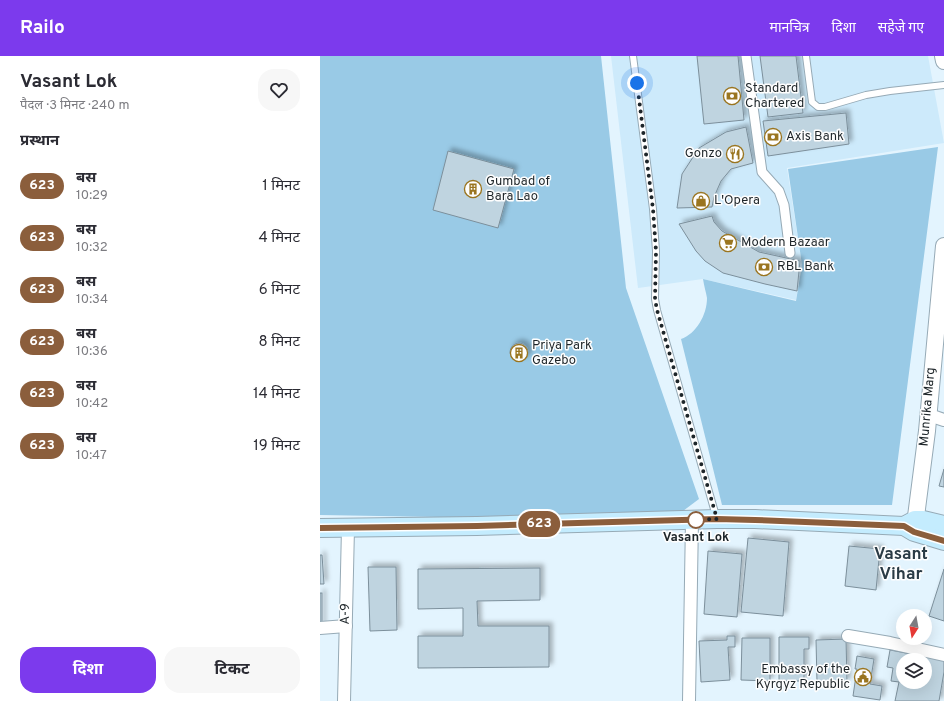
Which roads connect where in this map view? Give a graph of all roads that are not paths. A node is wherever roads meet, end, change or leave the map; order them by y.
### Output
1 (633, 56) edge
2 (746, 56) edge
3 (806, 56) edge
4 (944, 56) edge
5 (944, 61) edge
6 (944, 85) edge
7 (944, 246) edge
8 (790, 253) dead end
9 (944, 330) edge
10 (942, 356) edge
11 (940, 418) edge
12 (717, 519) junction
13 (692, 520) junction
14 (944, 525) edge
15 (915, 526) junction
16 (320, 528) edge
17 (348, 528) junction
18 (944, 541) edge
19 (346, 626) junction
20 (320, 628) edge
21 (848, 636) dead end
22 (944, 656) edge
23 (344, 701) edge
24 (689, 701) edge

1 - 12 lane
2 - 8 street
3 - 6 lane
4 - 5 street
7 - 15 street, Munrika Marg
9 - 10 street
10 - 11 street
11 - 15 street
12 - 13 main road
12 - 15 main road
13 - 17 main road
13 - 24 street
14 - 15 main road
15 - 18 main road
16 - 17 main road
17 - 19 street, A-9
19 - 20 street
19 - 23 street, A-9
21 - 22 street

